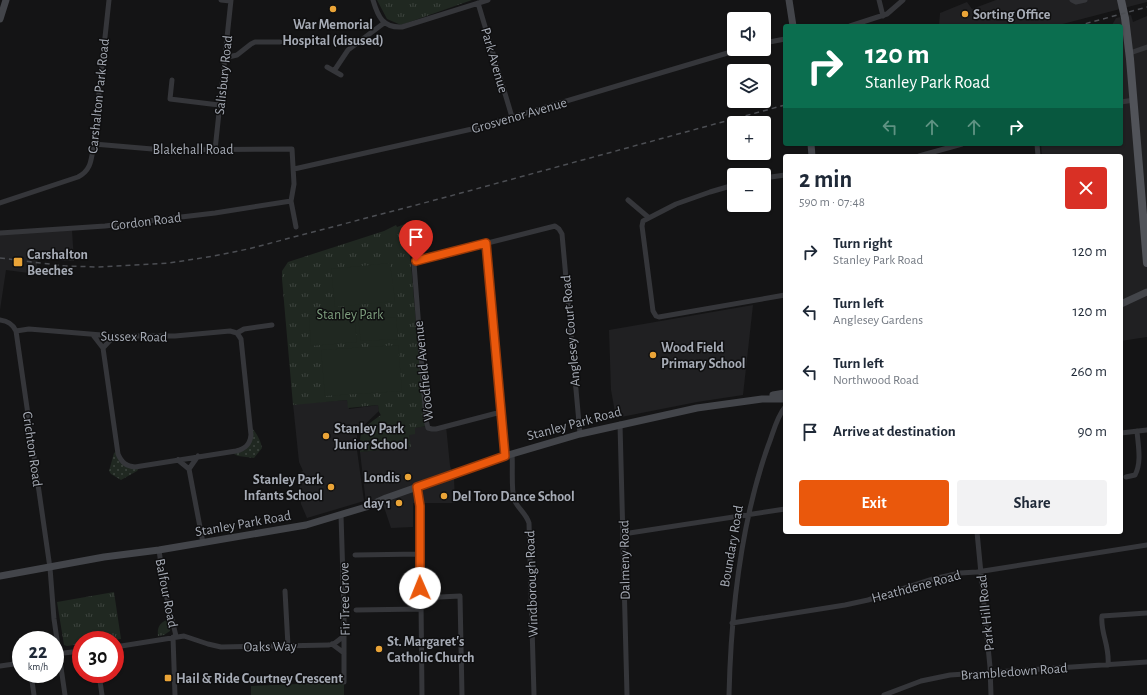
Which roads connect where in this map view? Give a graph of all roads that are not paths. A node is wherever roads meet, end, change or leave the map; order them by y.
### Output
1 (6, 0) edge
2 (109, 0) edge
3 (221, 0) edge
4 (373, 0) edge
5 (488, 0) edge
6 (789, 0) edge
7 (879, 0) edge
8 (903, 0) edge
9 (1072, 0) edge
10 (1085, 0) edge
11 (1121, 0) edge
12 (230, 1) edge
13 (478, 3) junction
14 (1, 10) edge
15 (883, 16) junction
16 (0, 18) edge
17 (384, 23) junction
18 (793, 24) edge
19 (857, 24) edge
20 (783, 39) edge
21 (280, 42) dead end
22 (771, 42) edge
23 (1147, 46) edge
24 (727, 53) edge
25 (1130, 53) junction
26 (224, 58) junction
27 (327, 67) dead end
28 (334, 71) junction
29 (341, 75) dead end
30 (172, 80) dead end
31 (1134, 100) junction
32 (1123, 102) edge
33 (219, 105) junction
34 (512, 117) junction
35 (94, 144) junction
36 (955, 146) edge
37 (215, 150) junction
38 (926, 154) edge
39 (294, 170) junction
40 (783, 175) edge
41 (771, 177) edge
42 (727, 187) edge
43 (628, 200) dead end
44 (291, 201) junction
45 (0, 203) edge
46 (648, 218) junction
47 (296, 227) dead end
48 (0, 233) edge
49 (486, 243) junction
50 (1147, 263) edge
51 (1147, 292) edge
52 (783, 295) edge
53 (1123, 303) edge
54 (0, 320) edge
55 (272, 325) dead end
56 (16, 331) junction
57 (237, 333) junction
58 (93, 335) junction
59 (114, 336) junction
60 (103, 348) junction
61 (783, 393) edge
62 (762, 399) junction
63 (783, 399) edge
64 (783, 411) edge
65 (501, 412) junction
66 (620, 424) junction
67 (1147, 430) edge
68 (1137, 431) junction
69 (1123, 433) edge
70 (580, 434) junction
71 (509, 455) junction
72 (198, 456) junction
73 (178, 460) junction
74 (189, 469) junction
75 (1126, 477) dead end
76 (417, 487) junction
77 (783, 509) edge
78 (749, 514) junction
79 (341, 515) junction
80 (623, 534) junction
81 (977, 534) edge
82 (203, 543) junction
83 (1147, 545) edge
84 (159, 550) junction
85 (420, 554) junction
86 (355, 555) dead end
87 (50, 568) junction
88 (980, 571) junction
89 (0, 576) edge
90 (285, 591) dead end
91 (420, 598) junction
92 (421, 609) junction
93 (356, 610) dead end
94 (1147, 613) edge
95 (732, 623) junction
96 (55, 631) edge
97 (344, 636) junction
98 (174, 637) junction
99 (332, 644) junction
100 (124, 645) edge
101 (288, 646) junction
102 (344, 653) junction
103 (1147, 662) edge
104 (12, 664) edge
105 (1108, 665) junction
106 (0, 666) edge
107 (990, 672) junction
108 (344, 682) dead end
109 (32, 683) edge
110 (63, 683) edge
111 (100, 683) edge
112 (34, 695) edge
113 (66, 695) edge
114 (102, 695) edge
115 (175, 695) edge
116 (422, 695) edge
117 (462, 695) edge
118 (534, 695) edge
119 (627, 695) edge
120 (729, 695) edge
121 (884, 695) edge
122 (991, 695) edge

1 - 14 street
2 - 35 street, Carshalton Park Road
3 - 12 street
4 - 17 street
5 - 13 street
6 - 18 street
7 - 15 street
8 - 15 street
9 - 10 street
11 - 25 main road
12 - 26 street, Salisbury Road
13 - 17 street
13 - 34 street, Park Avenue
14 - 16 street
15 - 19 street
17 - 28 street
20 - 22 street
21 - 26 street
23 - 25 street
24 - 34 street, Grosvenor Avenue
25 - 31 main road
26 - 33 street, Salisbury Road
27 - 28 street
28 - 29 street
30 - 33 street
31 - 32 street
31 - 50 main road
33 - 37 street, Salisbury Road
34 - 39 street, Grosvenor Avenue
35 - 37 street, Blakehall Road
35 - 45 street, Carshalton Park Road
36 - 38 street
37 - 39 street, Blakehall Road
39 - 44 street
40 - 41 street
42 - 46 street
43 - 46 street
44 - 47 street
44 - 48 street, Gordon Road
46 - 52 street
49 - 65 street, Windborough Road
49 - 65 street, Woodfield Avenue
49 - 70 street, Anglesey Court Road
51 - 53 street
54 - 56 street
55 - 57 street, Sussex Road
56 - 58 street, Sussex Road
56 - 87 street, Crichton Road
57 - 59 street, Sussex Road
57 - 72 street
58 - 59 street, Sussex Road
58 - 60 street
59 - 60 street
60 - 73 street
61 - 62 street, Stanley Park Road
62 - 63 street, Stanley Park Road
62 - 66 street, Stanley Park Road
64 - 78 street, Boundary Road
65 - 71 street, Windborough Road
66 - 70 street, Stanley Park Road
66 - 80 street, Dalmeny Road
67 - 68 street
68 - 69 street
68 - 75 street
70 - 71 street, Stanley Park Road
71 - 76 street, Stanley Park Road
71 - 118 street, Windborough Road
72 - 73 street
72 - 74 street
73 - 74 street
74 - 82 street
76 - 79 street, Stanley Park Road
76 - 85 street
77 - 78 street
78 - 80 street
78 - 95 street, Boundary Road
79 - 82 street, Stanley Park Road
79 - 97 street, Fir Tree Grove
80 - 119 street, Dalmeny Road
81 - 88 street, Park Hill Road
82 - 84 street, Stanley Park Road
83 - 88 street, Heathdene Road
84 - 87 street, Stanley Park Road
84 - 98 street, Balfour Road
85 - 86 street
85 - 91 street
87 - 89 street, Stanley Park Road
87 - 96 street, Crichton Road
88 - 95 street, Heathdene Road
88 - 107 street, Park Hill Road
90 - 101 street
91 - 92 street
91 - 117 street
92 - 93 street
92 - 116 street
94 - 105 street
95 - 120 street, Boundary Road
97 - 99 street
97 - 102 street, Fir Tree Grove
98 - 100 street, Oaks Way
98 - 101 street, Oaks Way
98 - 115 street, Balfour Road
99 - 101 street, Oaks Way
99 - 102 street
102 - 108 street, Fir Tree Grove
103 - 105 street, Brambledown Road
104 - 106 street
105 - 107 street, Brambledown Road
107 - 121 street, Brambledown Road
107 - 122 street, Park Hill Road
109 - 112 street
110 - 113 street, Crichton Road
111 - 114 street

